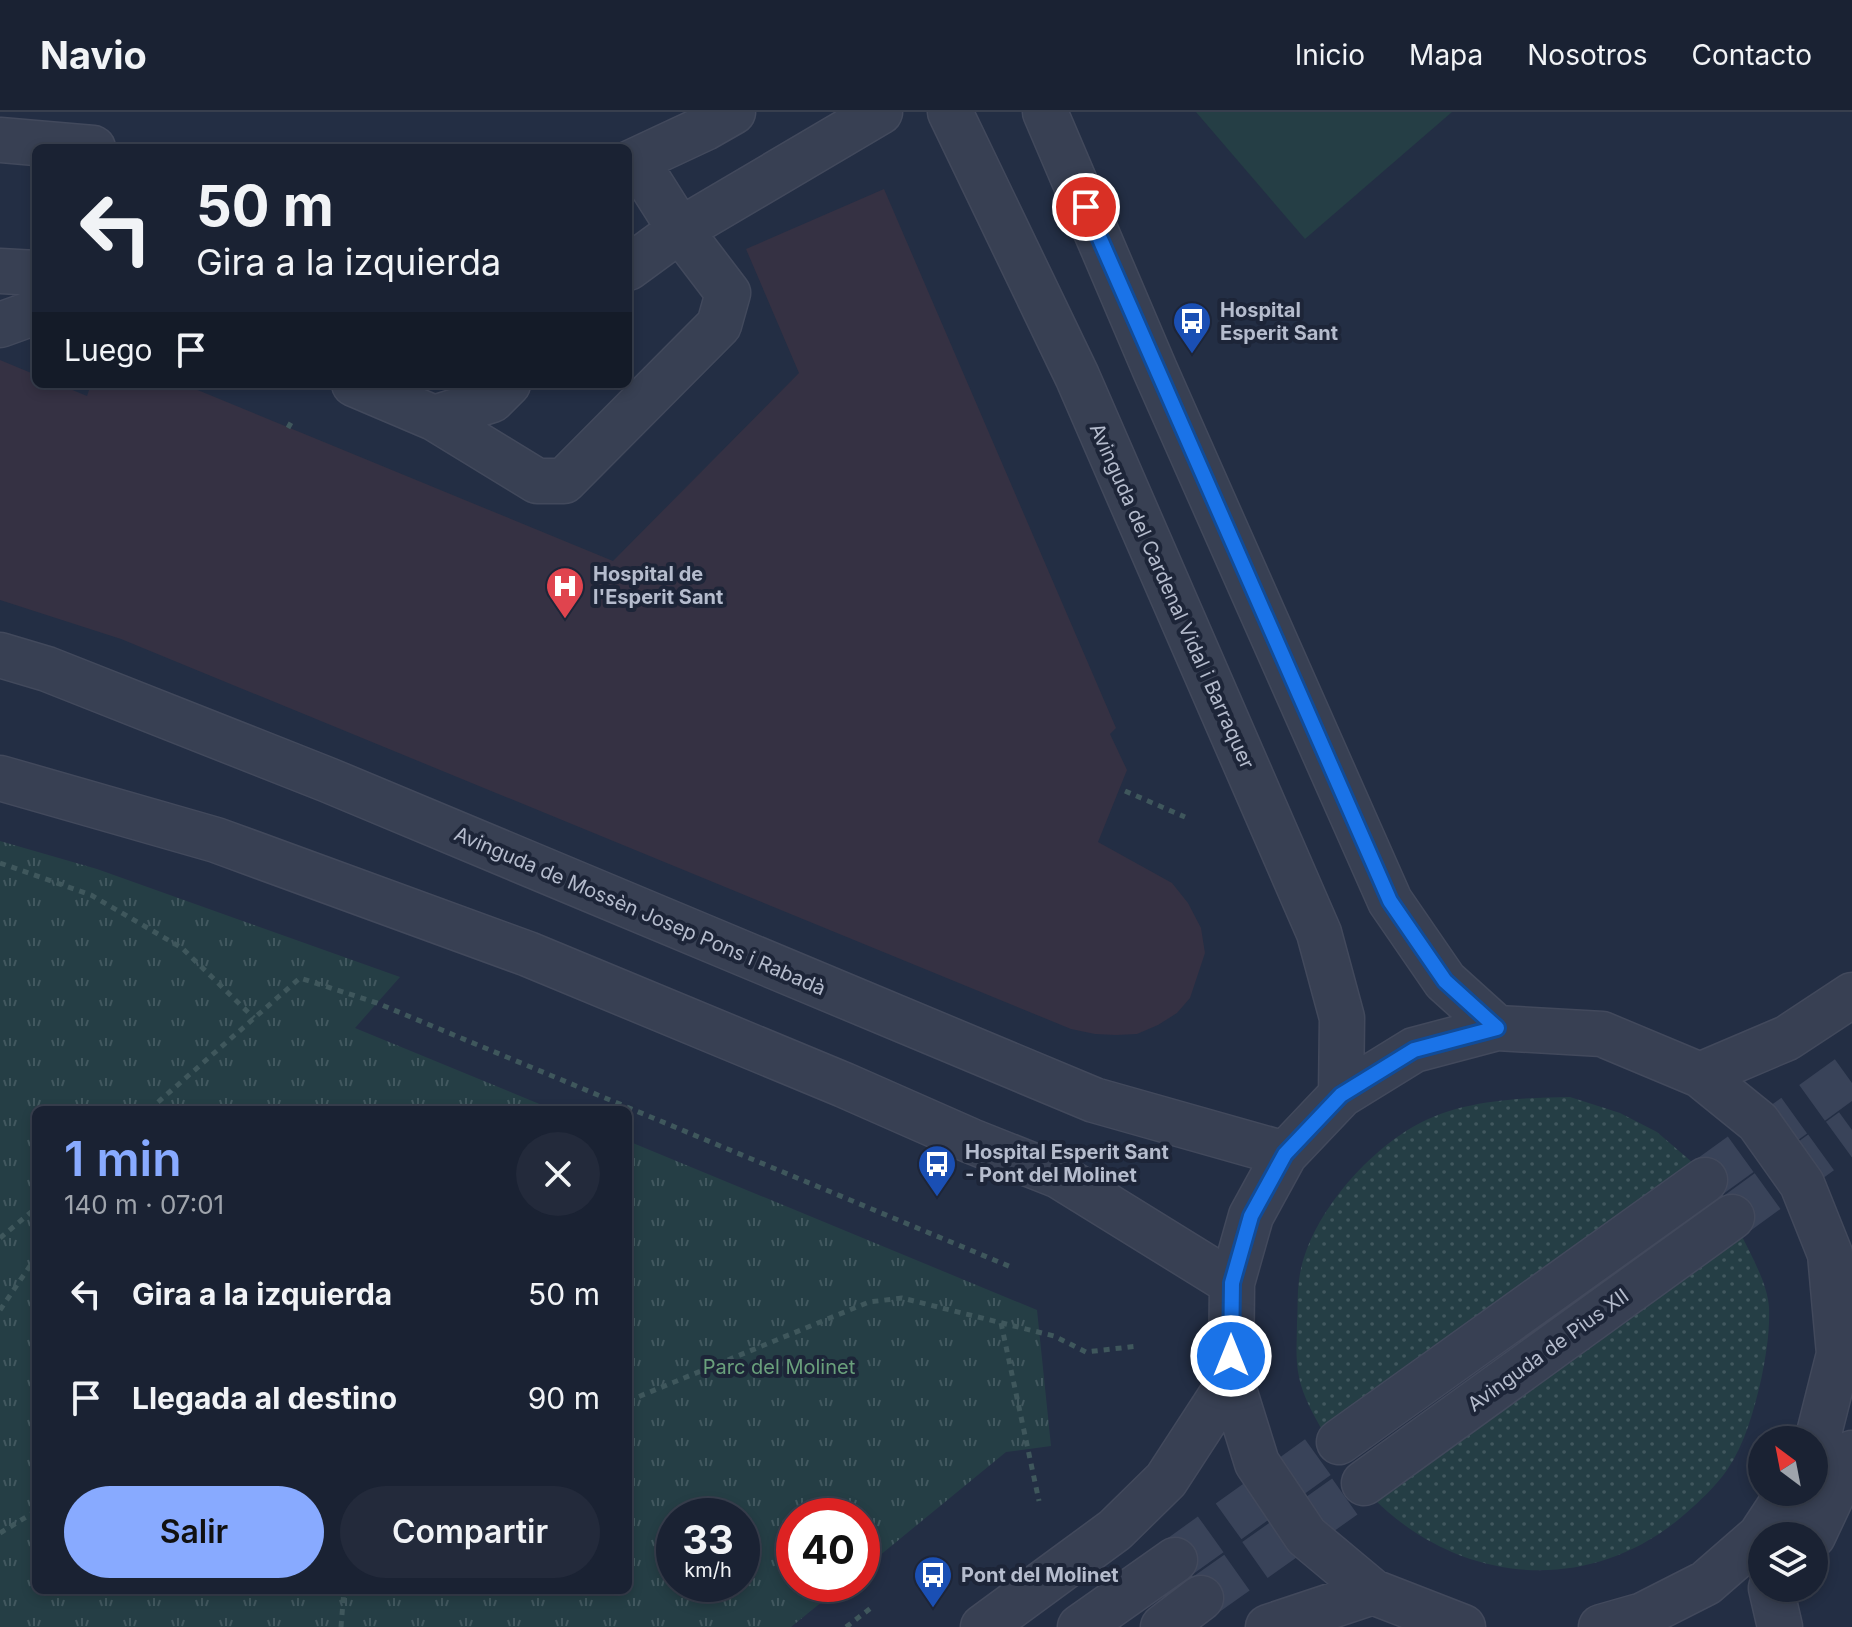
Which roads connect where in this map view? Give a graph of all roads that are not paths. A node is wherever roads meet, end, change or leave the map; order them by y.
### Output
1 (733, 112) edge
2 (880, 112) edge
3 (950, 112) edge
4 (1045, 112) edge
5 (0, 140) edge
6 (46, 144) edge
7 (632, 163) edge
8 (680, 230) junction
9 (632, 265) edge
10 (0, 271) edge
11 (32, 273) edge
12 (32, 313) edge
13 (0, 325) edge
14 (363, 388) edge
15 (504, 388) edge
16 (434, 418) junction
17 (0, 655) edge
18 (0, 778) edge
19 (1852, 995) edge
20 (1497, 1028) junction
21 (1700, 1075) junction
22 (1341, 1095) junction
23 (1285, 1154) junction
24 (1705, 1180) tunnel mouth
25 (1732, 1217) tunnel mouth
26 (1852, 1217) edge
27 (1830, 1254) junction
28 (1232, 1283) junction
29 (1231, 1380) junction
30 (1821, 1426) edge
31 (1339, 1442) tunnel mouth
32 (1852, 1453) edge
33 (1364, 1483) tunnel mouth
34 (1820, 1522) edge
35 (1748, 1551) edge
36 (1175, 1560) tunnel mouth
37 (1373, 1592) junction
38 (1201, 1598) tunnel mouth
39 (1774, 1602) edge
40 (1804, 1602) edge
41 (983, 1627) edge
42 (1080, 1627) edge
43 (1163, 1627) edge
44 (1268, 1627) edge
45 (1463, 1627) edge
46 (1601, 1627) edge
47 (1780, 1627) edge
48 (1807, 1627) edge

1 - 7 street
2 - 8 street
3 - 22 street, Avinguda del Cardenal Vidal i Barraquer
4 - 20 street
5 - 6 street
7 - 8 street
8 - 9 street
8 - 16 street
10 - 11 street
12 - 13 street
14 - 16 street
15 - 16 street
17 - 23 street, Avinguda de Mossèn Josep Pons i Rabadà
18 - 28 street
19 - 21 street
20 - 21 street
20 - 22 street
21 - 27 street
22 - 23 street
23 - 28 street
24 - 31 street
25 - 33 street, Avinguda de Pius XII
26 - 27 street
27 - 30 street
28 - 29 street
29 - 37 street
29 - 41 street
32 - 34 street
35 - 46 street
36 - 42 street
37 - 44 street
37 - 45 street
38 - 43 street
39 - 47 street
40 - 48 street

